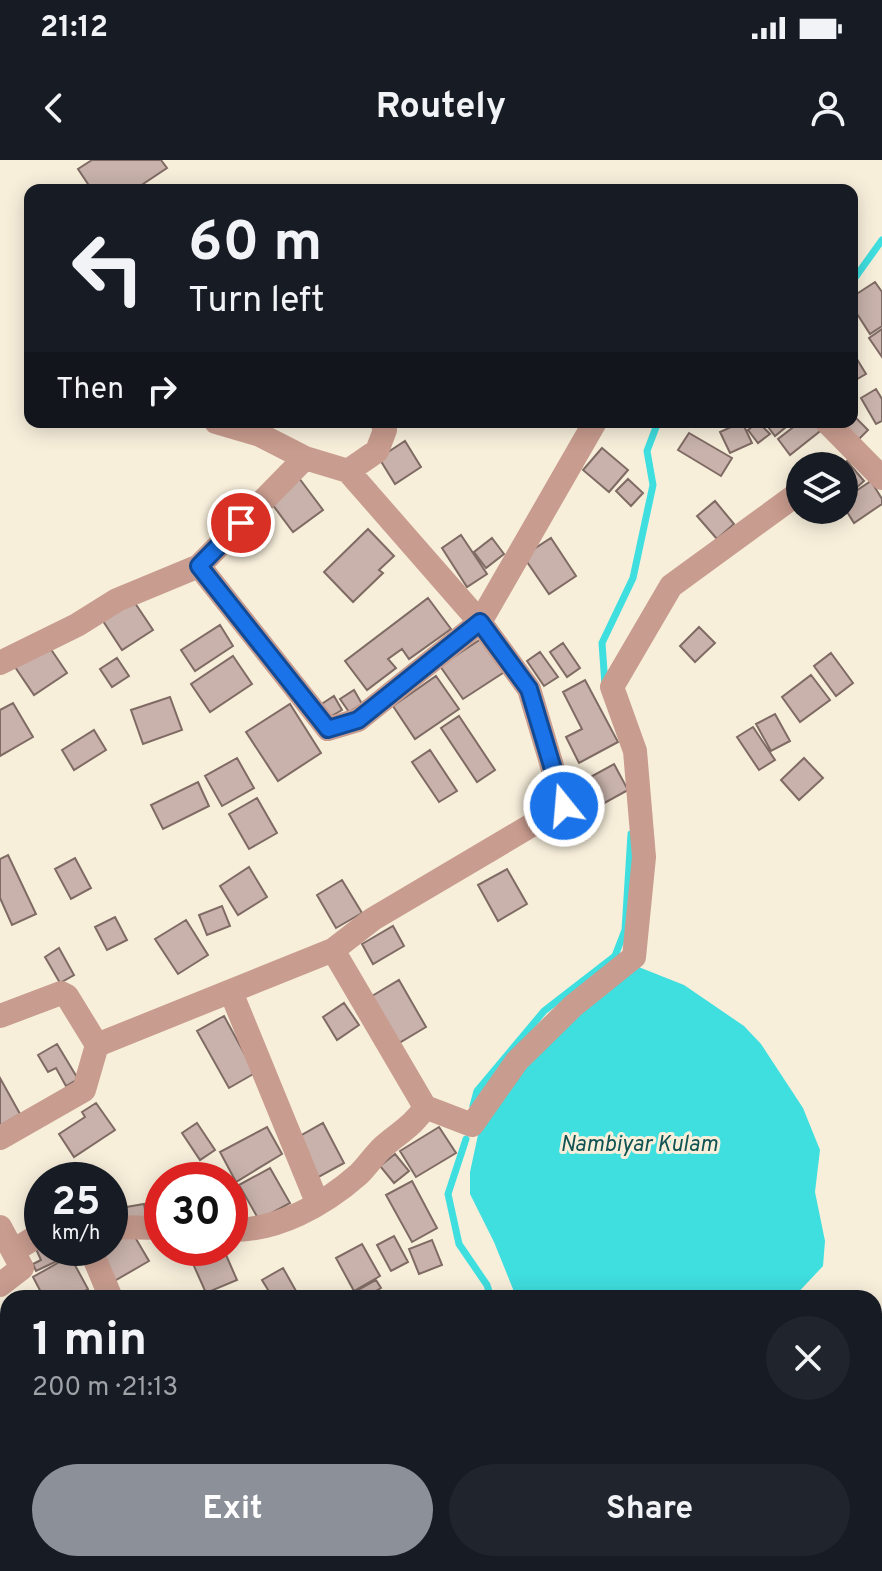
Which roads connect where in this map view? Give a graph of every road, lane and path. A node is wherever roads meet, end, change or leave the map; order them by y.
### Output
1 (236, 428) edge
2 (384, 428) edge
3 (592, 428) edge
4 (833, 428) edge
5 (856, 451) joint
6 (305, 458) junction
7 (348, 471) junction
8 (882, 478) edge
9 (786, 502) edge
10 (199, 566) junction
11 (480, 622) junction
12 (0, 663) edge
13 (333, 950) junction
14 (231, 992) junction
15 (0, 1016) edge
16 (97, 1045) junction
17 (425, 1107) junction
18 (0, 1138) edge
19 (317, 1202) junction
20 (0, 1227) edge
21 (248, 1231) edge
22 (24, 1244) edge
23 (15, 1250) junction
24 (98, 1266) edge
25 (0, 1285) edge
26 (108, 1290) edge

1 - 6 street
2 - 7 street
3 - 11 street
4 - 5 street
5 - 8 street
6 - 7 street
6 - 10 street
7 - 11 street
9 - 17 street
10 - 11 street
10 - 12 street
11 - 13 street
13 - 14 street
13 - 17 street
14 - 16 street
14 - 19 street
15 - 16 street
16 - 18 street
17 - 19 street
19 - 21 street
20 - 23 street
22 - 23 street
23 - 25 street
24 - 26 street

